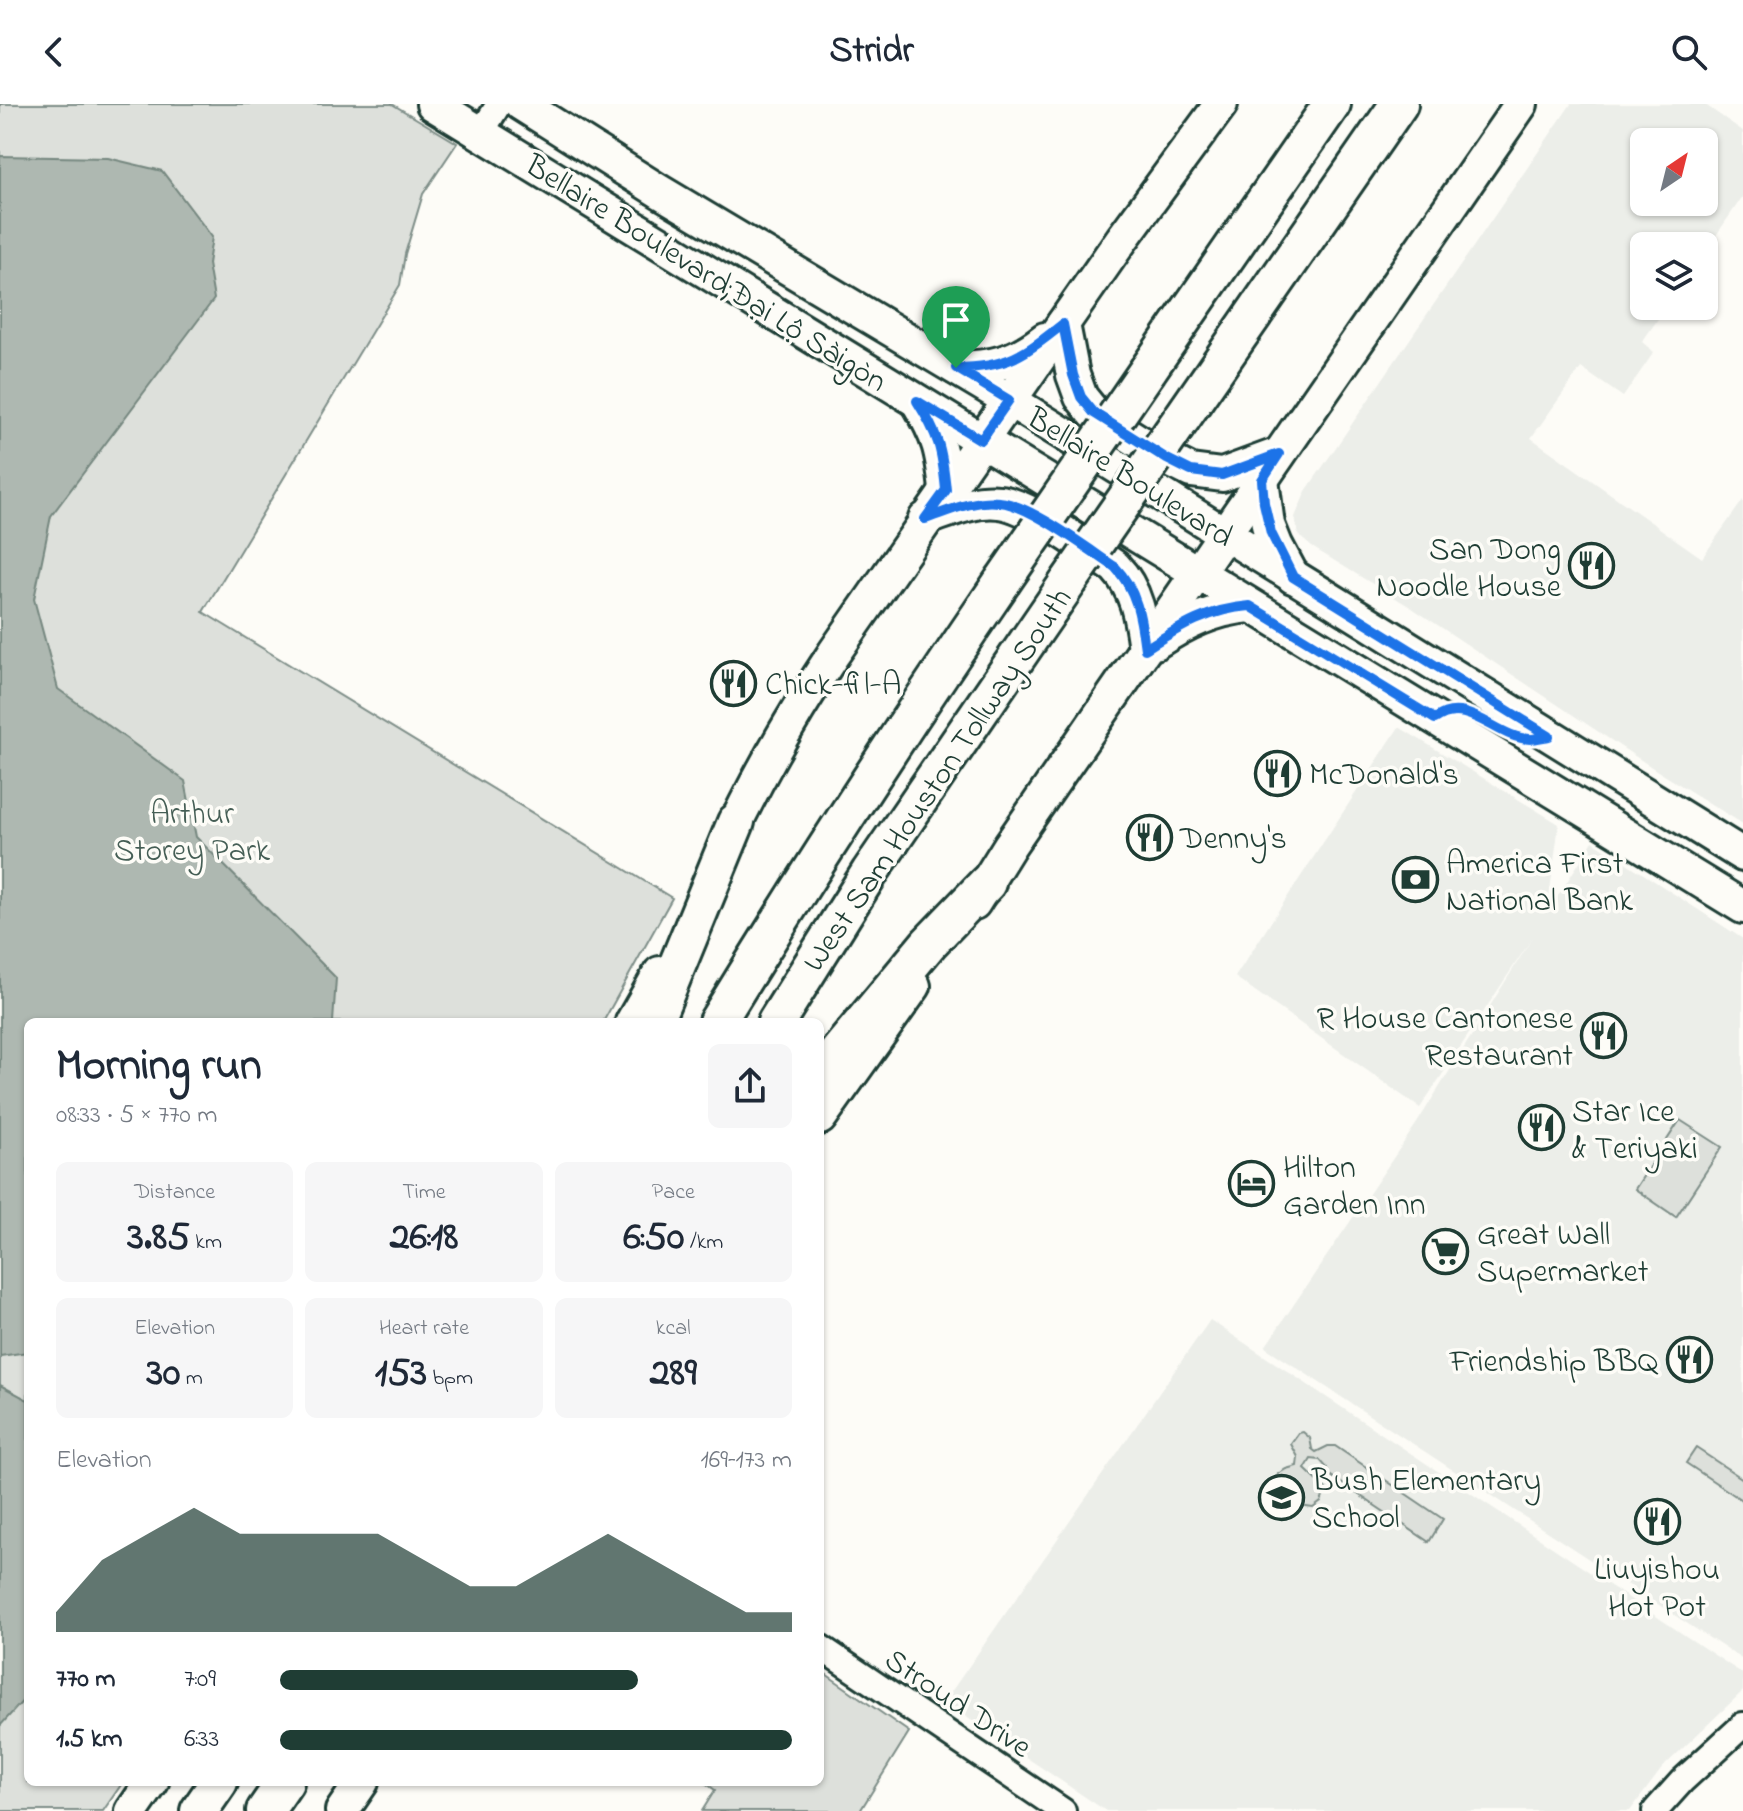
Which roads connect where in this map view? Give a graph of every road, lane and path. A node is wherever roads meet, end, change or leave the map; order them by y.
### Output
1 (433, 104) edge
2 (499, 104) edge
3 (521, 104) edge
4 (1221, 104) edge
5 (1332, 104) edge
6 (1399, 104) edge
7 (1521, 104) edge
8 (481, 133) junction
9 (1063, 324) junction
10 (956, 368) junction
11 (1009, 400) junction
12 (917, 401) junction
13 (981, 440) junction
14 (1270, 467) junction
15 (946, 490) junction
16 (925, 519) junction
17 (1224, 534) junction
18 (1198, 573) junction
19 (1293, 577) junction
20 (1250, 606) junction
21 (1145, 649) junction
22 (1435, 719) junction
23 (1549, 736) junction
24 (736, 822) junction
25 (1743, 855) edge
26 (1677, 867) junction
27 (987, 883) junction
28 (1743, 889) edge
29 (1743, 907) edge
30 (634, 1018) edge
31 (656, 1018) edge
32 (720, 1018) edge
33 (778, 1018) edge
34 (824, 1069) edge
35 (824, 1112) edge
36 (824, 1650) edge
37 (1743, 1725) edge
38 (149, 1786) edge
39 (216, 1786) edge
40 (282, 1786) edge
41 (359, 1786) edge
42 (132, 1811) edge
43 (199, 1811) edge
44 (265, 1811) edge
45 (342, 1811) edge
46 (1063, 1811) edge
47 (1655, 1811) edge

1 - 8 main road, Bellaire Boulevard;Đại Lộ Sàigòn
2 - 8 street
3 - 10 main road, Bellaire Boulevard;Đại Lộ Sàigòn
4 - 9 main road
5 - 32 highway, West Sam Houston Tollway South, bridge
6 - 33 highway, West Sam Houston Tollway South, bridge
7 - 14 main road
8 - 12 main road, Bellaire Boulevard;Đại Lộ Sàigòn
9 - 10 main road
9 - 11 main road
9 - 14 main road
10 - 11 main road, Bellaire Boulevard;Đại Lộ Sàigòn
11 - 13 main road
11 - 17 main road, Bellaire Boulevard
12 - 13 main road, Bellaire Boulevard;Đại Lộ Sàigòn
12 - 15 main road
13 - 15 main road
13 - 18 main road, Bellaire Boulevard
14 - 17 main road
14 - 19 main road
15 - 16 main road
16 - 21 main road
16 - 24 main road
17 - 18 main road
17 - 19 main road, Bellaire Boulevard
18 - 20 main road, Bellaire Boulevard
18 - 21 main road
19 - 23 main road, Bellaire Boulevard
20 - 21 main road
20 - 22 main road, Bellaire Boulevard
21 - 27 main road
22 - 23 main road
22 - 26 main road, Bellaire Boulevard
23 - 25 main road, Bellaire Boulevard
24 - 30 main road
24 - 31 highway
26 - 28 main road
26 - 29 main road, Bellaire Boulevard
27 - 34 highway
27 - 35 main road
36 - 46 street, Stroud Drive
37 - 47 street
38 - 42 main road
39 - 43 highway
40 - 44 highway
41 - 45 main road

